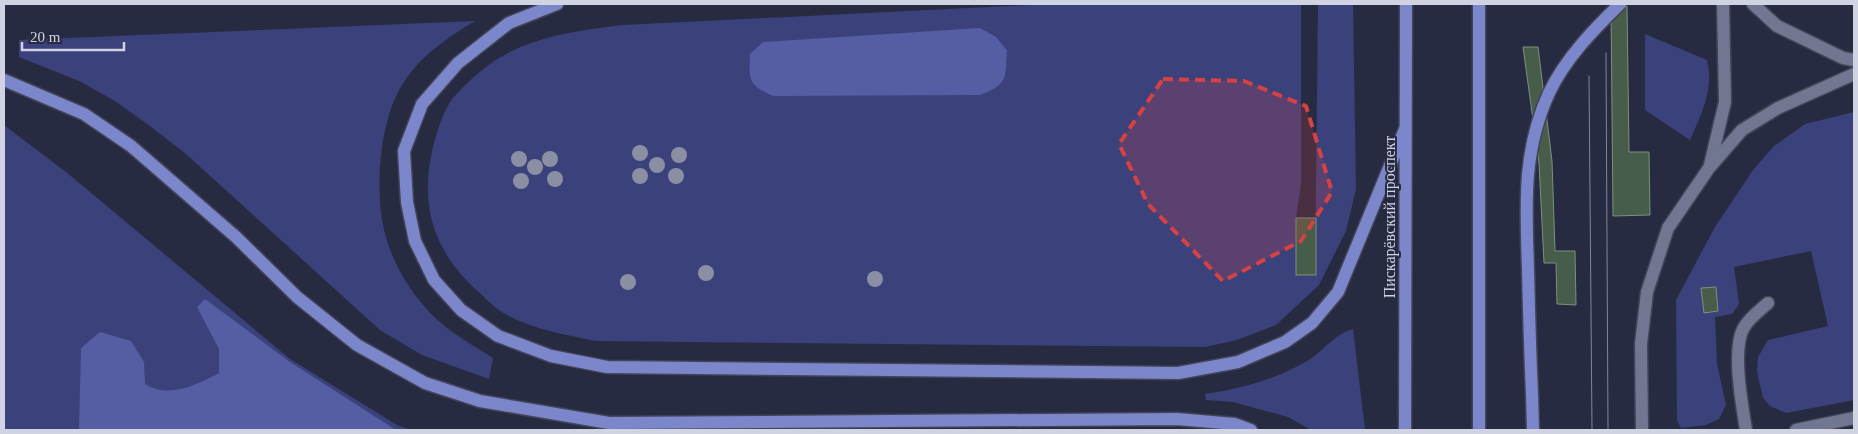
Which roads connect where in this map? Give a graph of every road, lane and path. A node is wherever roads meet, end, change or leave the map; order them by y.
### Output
1 (557, 4) edge
2 (1406, 4) edge
3 (1480, 4) edge
4 (1620, 4) edge
5 (1723, 4) edge
6 (1753, 4) edge
7 (1854, 60) edge
8 (1854, 74) edge
9 (4, 80) edge
10 (1405, 129) junction
11 (1709, 168) junction
12 (1768, 303) dead end
13 (1854, 418) edge
14 (1250, 430) edge
15 (1405, 430) edge
16 (1479, 430) edge
17 (1533, 430) edge
18 (1642, 430) edge
19 (1746, 430) edge
20 (1796, 430) edge

1 - 10 main road
2 - 10 main road, Пискарёвский проспект
3 - 16 main road
4 - 17 main road, bridge
5 - 11 street
6 - 7 street
8 - 11 street
9 - 14 main road
10 - 15 main road, Пискарёвский проспект
11 - 18 street
12 - 19 street
13 - 20 street

